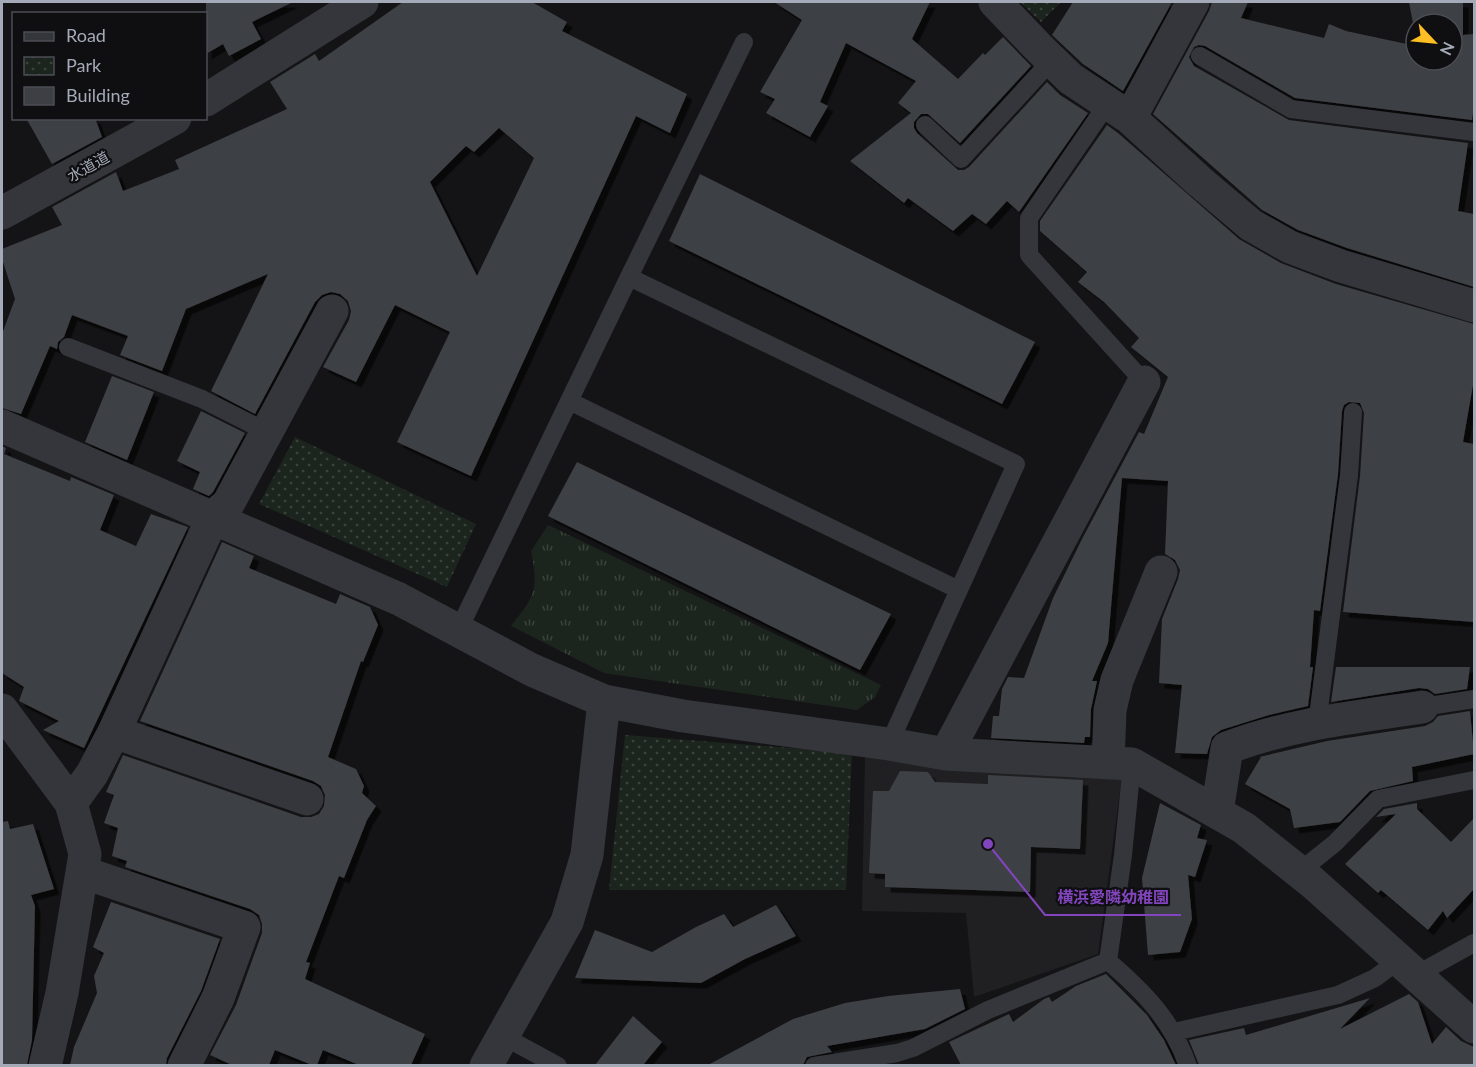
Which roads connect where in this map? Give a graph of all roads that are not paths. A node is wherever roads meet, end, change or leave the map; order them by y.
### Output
1 (363, 2) edge
2 (996, 2) edge
3 (1193, 2) edge
4 (744, 42) dead end
5 (1200, 56) dead end
6 (1052, 60) junction
7 (207, 99) edge
8 (1119, 110) junction
9 (171, 120) edge
10 (925, 124) dead end
11 (1474, 132) edge
12 (2, 213) edge
13 (629, 276) junction
14 (1474, 306) edge
15 (332, 311) dead end
16 (68, 347) dead end
17 (1144, 382) joint
18 (569, 401) junction
19 (1353, 412) dead end
20 (2, 426) edge
21 (267, 432) junction
22 (213, 517) junction
23 (1161, 572) dead end
24 (959, 590) junction
25 (458, 631) junction
26 (1474, 699) edge
27 (604, 701) junction
28 (1422, 707) joint
29 (1317, 724) junction
30 (7, 727) edge
31 (114, 732) junction
32 (889, 744) junction
33 (946, 754) junction
34 (1120, 763) junction
35 (1474, 780) edge
36 (307, 800) dead end
37 (71, 802) junction
38 (1217, 812) junction
39 (82, 872) junction
40 (1299, 872) junction
41 (1474, 943) edge
42 (1108, 961) junction
43 (1407, 967) junction
44 (1474, 1027) edge
45 (1174, 1032) junction
46 (503, 1036) junction
47 (913, 1048) junction
48 (45, 1065) edge
49 (184, 1065) edge
50 (486, 1065) edge
51 (558, 1065) edge
52 (814, 1065) edge
53 (906, 1065) edge
54 (1188, 1065) edge

1 - 7 street
2 - 6 street
3 - 8 street
4 - 13 lane
5 - 11 lane
6 - 8 street
6 - 10 lane
8 - 14 street
8 - 17 lane
9 - 12 street, 水道道
13 - 18 lane
13 - 24 lane
15 - 21 street
16 - 21 lane
17 - 33 street
18 - 24 lane
18 - 25 lane
19 - 29 lane
20 - 22 street
21 - 22 street
22 - 25 street
22 - 31 street
23 - 34 street
24 - 32 lane
25 - 27 street
26 - 28 lane
27 - 32 street
27 - 46 street
28 - 29 street
29 - 38 street
30 - 37 street
31 - 36 street
31 - 37 street
32 - 33 street
33 - 34 street
34 - 38 street
34 - 42 lane
35 - 40 lane
37 - 39 street
38 - 40 street
39 - 48 street
39 - 49 street
40 - 43 street
41 - 43 lane
42 - 45 lane
42 - 47 lane
43 - 44 street
43 - 45 lane
45 - 54 lane
46 - 50 street
46 - 51 lane
47 - 52 lane
47 - 53 lane

